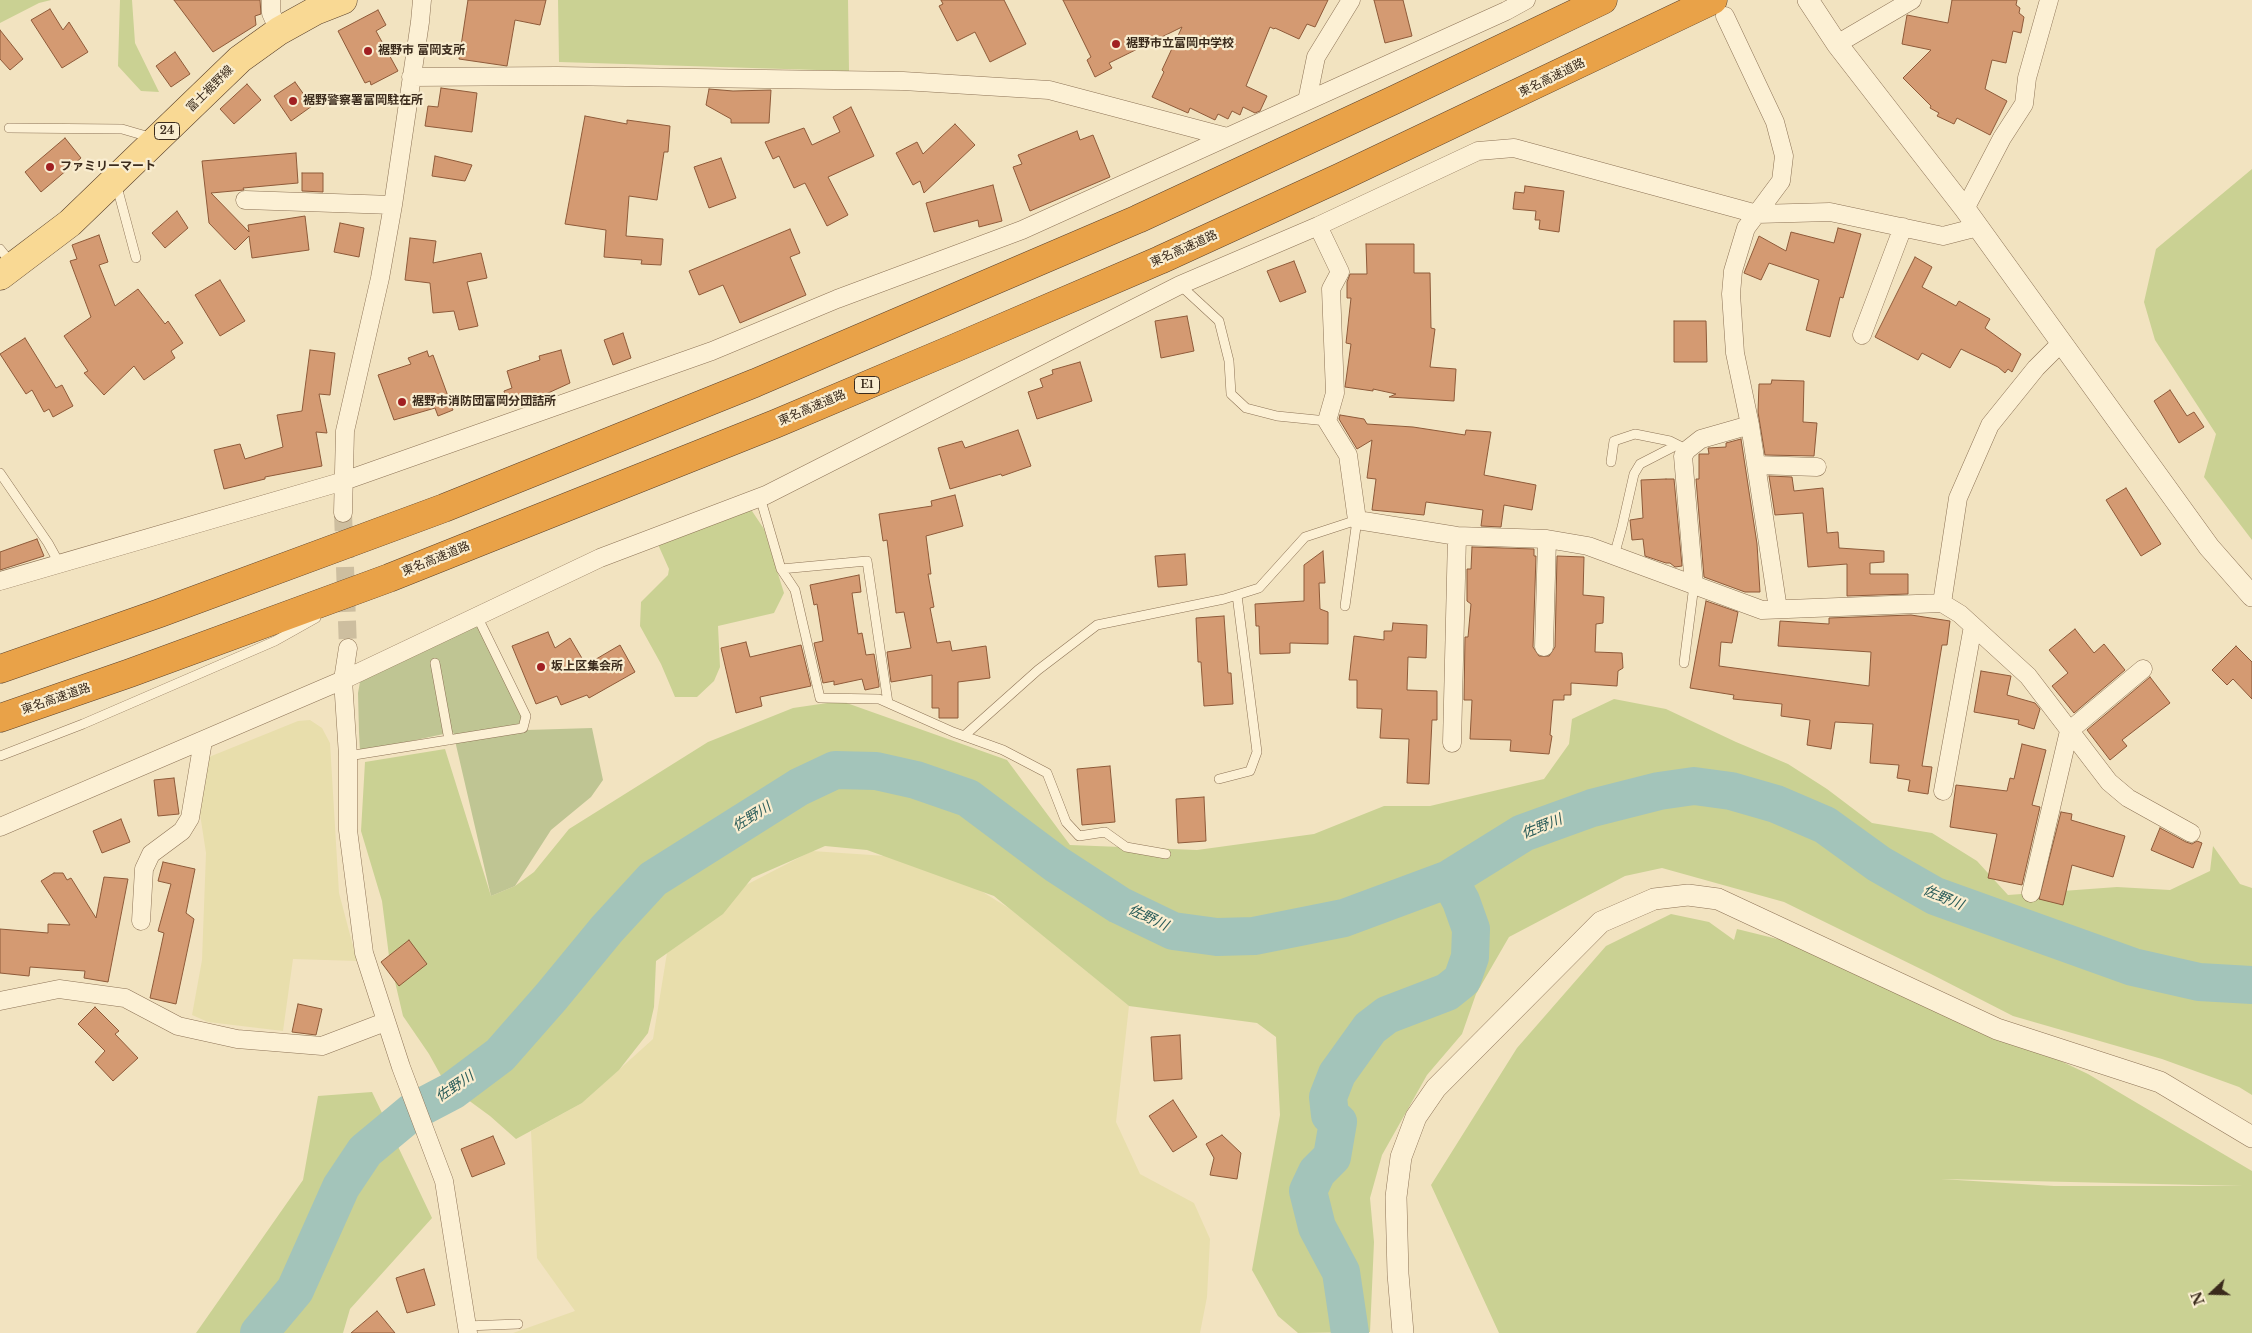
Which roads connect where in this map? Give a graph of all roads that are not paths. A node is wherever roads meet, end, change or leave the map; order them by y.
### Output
1 (271, 0) edge
2 (343, 0) edge
3 (422, 0) edge
4 (1350, 0) edge
5 (1526, 0) edge
6 (1603, 0) edge
7 (1808, 0) edge
8 (1912, 0) edge
9 (2049, 0) edge
10 (1719, 8) edge
11 (279, 31) junction
12 (1837, 44) junction
13 (411, 77) junction
14 (1307, 101) junction
15 (9, 128) dead end
16 (1227, 138) junction
17 (158, 140) junction
18 (115, 180) junction
19 (245, 200) dead end
20 (393, 205) junction
21 (1965, 209) junction
22 (1757, 214) junction
23 (1318, 226) junction
24 (1903, 227) junction
25 (1978, 227) junction
26 (136, 258) dead end
27 (4, 264) edge
28 (1180, 285) junction
29 (1862, 335) dead end
30 (2061, 343) junction
31 (1327, 421) junction
32 (1750, 425) junction
33 (1682, 447) junction
34 (1611, 462) dead end
35 (1756, 465) junction
36 (1817, 467) dead end
37 (0, 473) edge
38 (344, 481) junction
39 (760, 497) junction
40 (343, 513) tunnel mouth
41 (1357, 520) junction
42 (1456, 536) junction
43 (1547, 538) junction
44 (1614, 556) junction
45 (59, 563) junction
46 (782, 569) junction
47 (389, 578) junction
48 (0, 580) edge
49 (1694, 585) junction
50 (1237, 595) junction
51 (2252, 596) edge
52 (1942, 603) junction
53 (1345, 606) dead end
54 (1778, 609) junction
55 (160, 613) junction
56 (477, 616) junction
57 (1973, 626) junction
58 (1544, 647) dead end
59 (348, 648) tunnel mouth
60 (27, 649) dead end
61 (435, 663) dead end
62 (1684, 663) dead end
63 (0, 669) edge
64 (2144, 669) dead end
65 (343, 680) junction
66 (888, 703) junction
67 (0, 718) edge
68 (2069, 731) junction
69 (964, 736) junction
70 (449, 740) junction
71 (203, 741) junction
72 (1452, 743) dead end
73 (0, 756) edge
74 (348, 756) junction
75 (1218, 779) dead end
76 (1943, 791) dead end
77 (0, 827) edge
78 (2191, 833) dead end
79 (1166, 854) dead end
80 (2031, 893) dead end
81 (141, 920) dead end
82 (0, 1001) edge
83 (385, 1022) junction
84 (2252, 1137) edge
85 (518, 1324) dead end
86 (467, 1329) edge
87 (1403, 1333) edge

1 - 11 street
2 - 11 main road, 富士裾野線 / 24
3 - 13 street
4 - 14 street
5 - 14 street
6 - 55 highway
7 - 12 street
8 - 12 street
9 - 21 street
10 - 22 street
10 - 47 highway, 東名高速道路 / E1
11 - 17 main road, 富士裾野線 / 24
12 - 21 street
13 - 16 street
13 - 20 street
14 - 16 street
15 - 17 lane
16 - 38 street
17 - 18 main road, 富士裾野線 / 24
18 - 26 lane
18 - 27 main road, 富士裾野線 / 24
19 - 20 street
20 - 38 street
21 - 25 street
22 - 23 street
22 - 24 street
22 - 32 street
23 - 28 street
23 - 31 street
24 - 25 street
24 - 29 street
25 - 30 street
28 - 31 lane
28 - 39 street
30 - 51 street
30 - 52 street
31 - 41 street
32 - 33 street
32 - 35 street
33 - 34 lane
33 - 44 lane
33 - 49 street
35 - 36 street
35 - 54 street
37 - 45 lane
38 - 40 street
38 - 45 street
39 - 46 lane
39 - 56 street
41 - 42 street
41 - 50 lane
41 - 53 lane
42 - 43 street
42 - 72 street
43 - 44 street
43 - 58 street
44 - 49 street
45 - 48 street
46 - 66 lane
46 - 66 lane
47 - 67 highway, 東名高速道路 / E1
47 - 73 lane
49 - 54 street
49 - 62 lane
50 - 69 lane
50 - 75 lane
52 - 54 street
52 - 57 street
55 - 60 lane
55 - 63 highway
56 - 65 street
56 - 70 lane
57 - 68 street
57 - 76 street
59 - 65 street
61 - 70 lane
64 - 68 street
65 - 71 street
65 - 74 street
66 - 69 lane
68 - 78 street
68 - 80 street
69 - 79 lane
70 - 74 lane
71 - 77 street
71 - 81 street
74 - 83 street
82 - 83 street
83 - 86 street
84 - 87 street
85 - 86 lane

